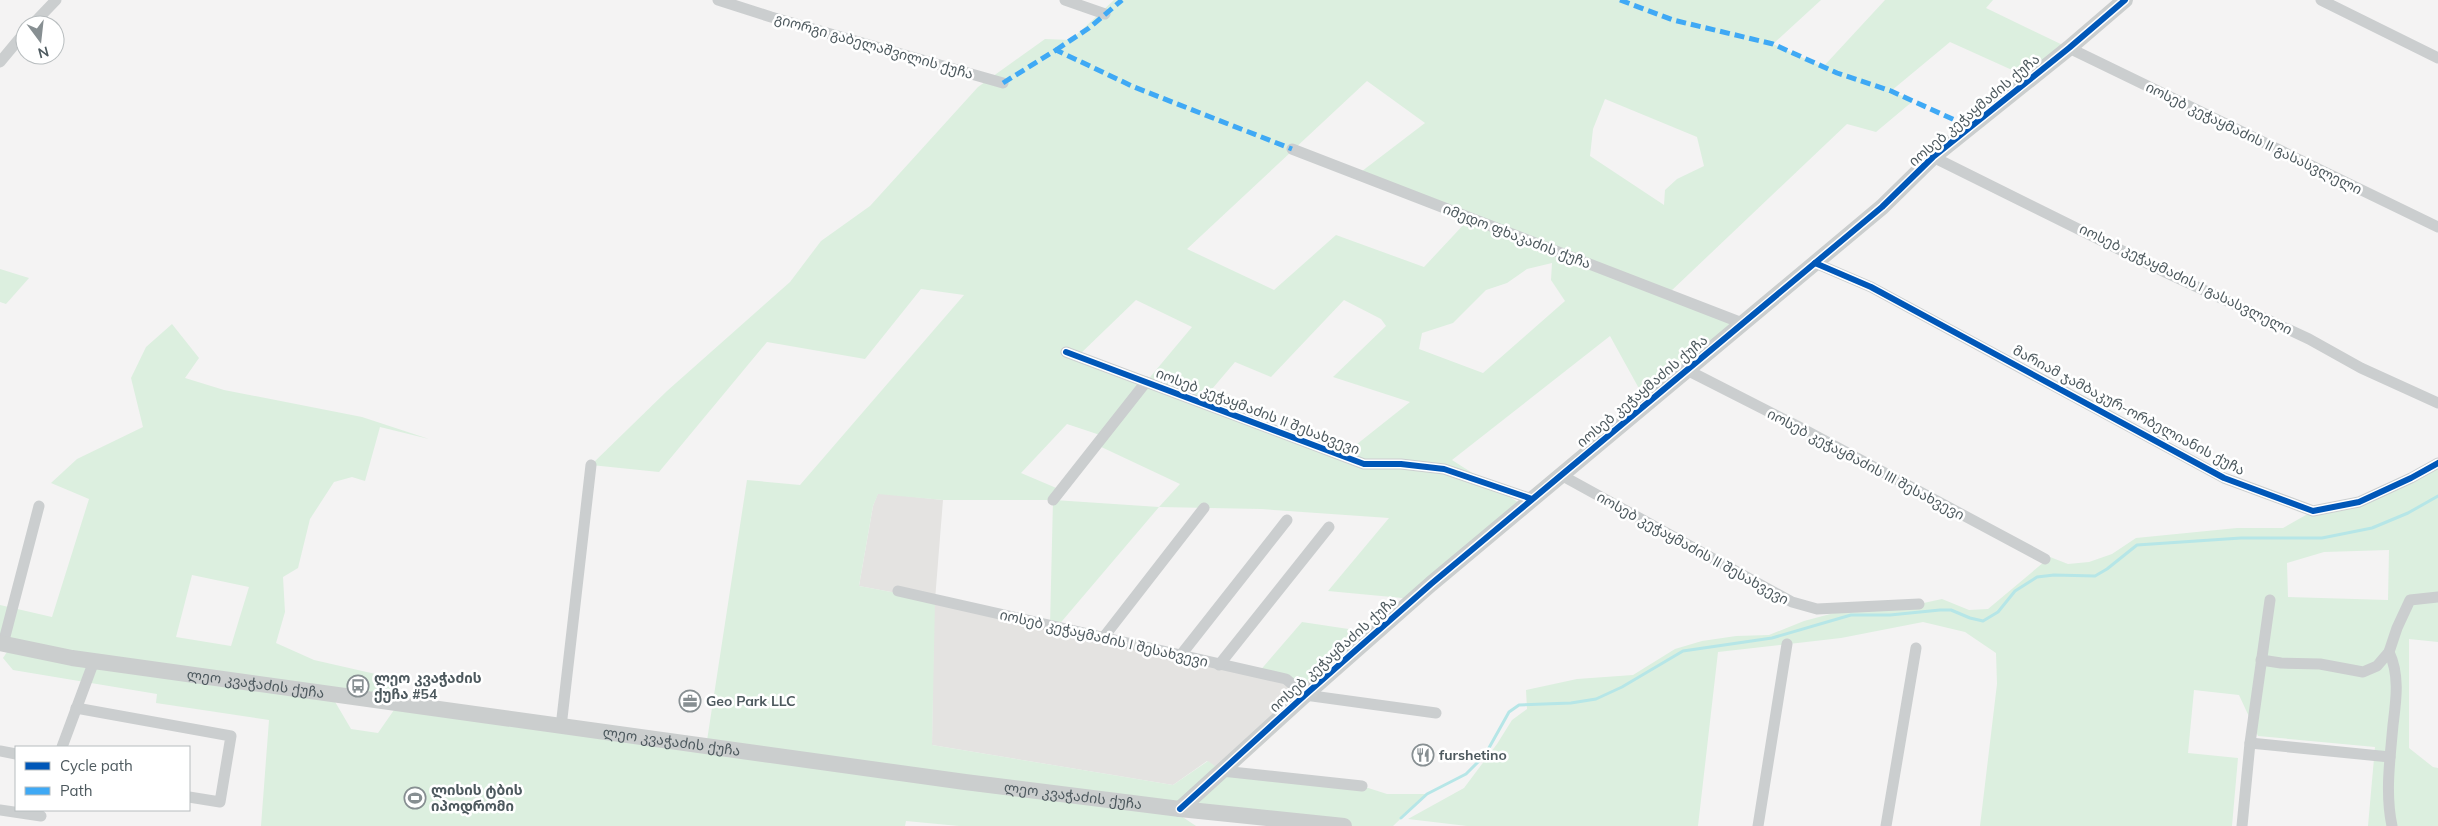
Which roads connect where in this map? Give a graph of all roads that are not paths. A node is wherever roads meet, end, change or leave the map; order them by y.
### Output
1 (56, 0) edge
2 (718, 0) edge
3 (1066, 0) edge
4 (2125, 0) edge
5 (2321, 0) edge
6 (1105, 14) dead end
7 (42, 15) edge
8 (15, 43) edge
9 (2069, 48) junction
10 (2438, 58) edge
11 (0, 62) edge
12 (1003, 82) dead end
13 (1292, 149) dead end
14 (1933, 157) junction
15 (2438, 227) edge
16 (1815, 263) junction
17 (1742, 323) junction
18 (1066, 352) dead end
19 (1687, 370) junction
20 (1146, 382) junction
21 (2438, 404) edge
22 (2438, 463) edge
23 (591, 465) dead end
24 (1561, 475) junction
25 (1532, 499) junction
26 (1053, 500) dead end
27 (39, 506) dead end
28 (1204, 508) dead end
29 (1287, 520) dead end
30 (1329, 527) dead end
31 (2045, 559) dead end
32 (898, 591) dead end
33 (2438, 597) edge
34 (2270, 600) dead end
35 (1919, 604) dead end
36 (1103, 638) junction
37 (2, 644) edge
38 (1787, 644) dead end
39 (1916, 648) dead end
40 (2389, 652) junction
41 (1180, 656) junction
42 (2261, 660) junction
43 (94, 661) junction
44 (1219, 665) junction
45 (1305, 695) junction
46 (76, 708) junction
47 (1436, 714) dead end
48 (561, 727) junction
49 (2250, 743) junction
50 (62, 746) edge
51 (0, 751) edge
52 (15, 754) edge
53 (2390, 757) junction
54 (1222, 771) junction
55 (1362, 786) dead end
56 (190, 797) edge
57 (1180, 809) junction
58 (0, 810) edge
59 (41, 817) edge
60 (1344, 826) edge
61 (1758, 826) edge
62 (1886, 826) edge
63 (2242, 826) edge
64 (2392, 826) edge

1 - 7 street
2 - 12 street, გიორგი გაბელაშვილის ქუჩა
3 - 6 street
4 - 9 main road, იოსებ კეჭაყმაძის ქუჩა
5 - 10 street
8 - 11 street
9 - 14 main road, იოსებ კეჭაყმაძის ქუჩა
9 - 15 street, იოსებ კეჭაყმაძის II გასასვლელი
13 - 17 street, იმედო ფხაკაძის ქუჩა
14 - 16 main road, იოსებ კეჭაყმაძის ქუჩა
14 - 21 street, იოსებ კეჭაყმაძის I გასასვლელი
16 - 17 main road, იოსებ კეჭაყმაძის ქუჩა
16 - 22 street, მარიამ ჯამბაკურ-ორბელიანის ქუჩა
17 - 19 main road, იოსებ კეჭაყმაძის ქუჩა
18 - 20 street, იოსებ კეჭაყმაძის II შესახვევი
19 - 24 main road, იოსებ კეჭაყმაძის ქუჩა
19 - 31 street, იოსებ კეჭაყმაძის III შესახვევი
20 - 25 street, იოსებ კეჭაყმაძის II შესახვევი
20 - 26 street
23 - 48 street
24 - 25 main road, იოსებ კეჭაყმაძის ქუჩა
24 - 35 street, იოსებ კეჭაყმაძის II შესახვევი
25 - 45 main road, იოსებ კეჭაყმაძის ქუჩა
27 - 37 street
28 - 36 street
29 - 41 street
30 - 44 street
32 - 36 street, იოსებ კეჭაყმაძის I შესახვევი
33 - 40 street
34 - 42 street
36 - 41 street, იოსებ კეჭაყმაძის I შესახვევი
37 - 43 main road, ლეო კვაჭაძის ქუჩა
38 - 61 street
39 - 62 street
40 - 42 street
40 - 53 street
41 - 44 street, იოსებ კეჭაყმაძის I შესახვევი
42 - 49 street
43 - 46 street
43 - 48 main road, ლეო კვაჭაძის ქუჩა
44 - 45 street, იოსებ კეჭაყმაძის I შესახვევი
45 - 47 street
45 - 54 main road, იოსებ კეჭაყმაძის ქუჩა
46 - 50 street
46 - 56 street
48 - 57 main road, ლეო კვაჭაძის ქუჩა
49 - 53 street
49 - 63 street
51 - 52 street
53 - 64 street
54 - 55 street
54 - 57 main road, იოსებ კეჭაყმაძის ქუჩა
57 - 60 main road, ლეო კვაჭაძის ქუჩა
58 - 59 street

